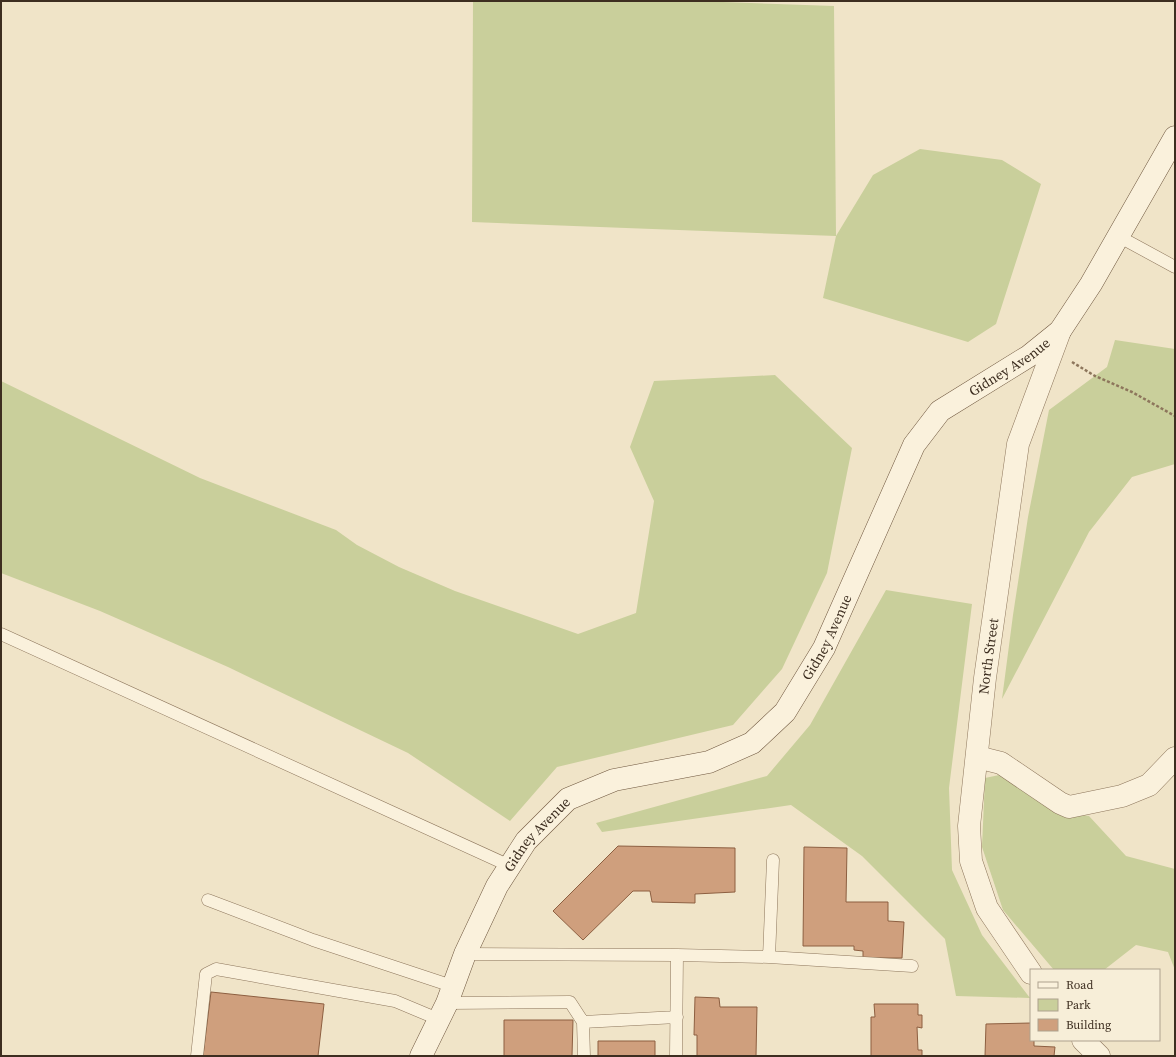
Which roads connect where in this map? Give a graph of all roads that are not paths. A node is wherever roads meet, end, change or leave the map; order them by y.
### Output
1 (1175, 137) edge
2 (1118, 236) junction
3 (1175, 267) edge
4 (1060, 331) junction
5 (1, 634) edge
6 (977, 757) junction
7 (1175, 758) edge
8 (773, 860) dead end
9 (510, 866) junction
10 (208, 900) dead end
11 (465, 954) junction
12 (677, 955) junction
13 (769, 957) junction
14 (912, 966) dead end
15 (1030, 972) edge
16 (446, 1003) junction
17 (677, 1017) junction
18 (583, 1022) junction
19 (1084, 1041) edge
20 (197, 1056) edge
21 (421, 1056) edge
22 (584, 1056) edge
23 (676, 1056) edge
24 (1099, 1056) edge

1 - 2 street, Gidney Avenue
2 - 3 lane
2 - 4 street, Gidney Avenue
4 - 6 street, North Street
4 - 9 street, Gidney Avenue
5 - 9 lane
6 - 7 street
6 - 15 street, North Street
8 - 13 lane
9 - 11 street, Gidney Avenue
10 - 16 lane
11 - 12 lane
11 - 16 street, Gidney Avenue
12 - 13 lane
12 - 17 lane
13 - 14 lane
16 - 18 lane
16 - 20 lane
16 - 21 street, Gidney Avenue
17 - 18 lane
17 - 23 lane
18 - 22 lane
19 - 24 street

